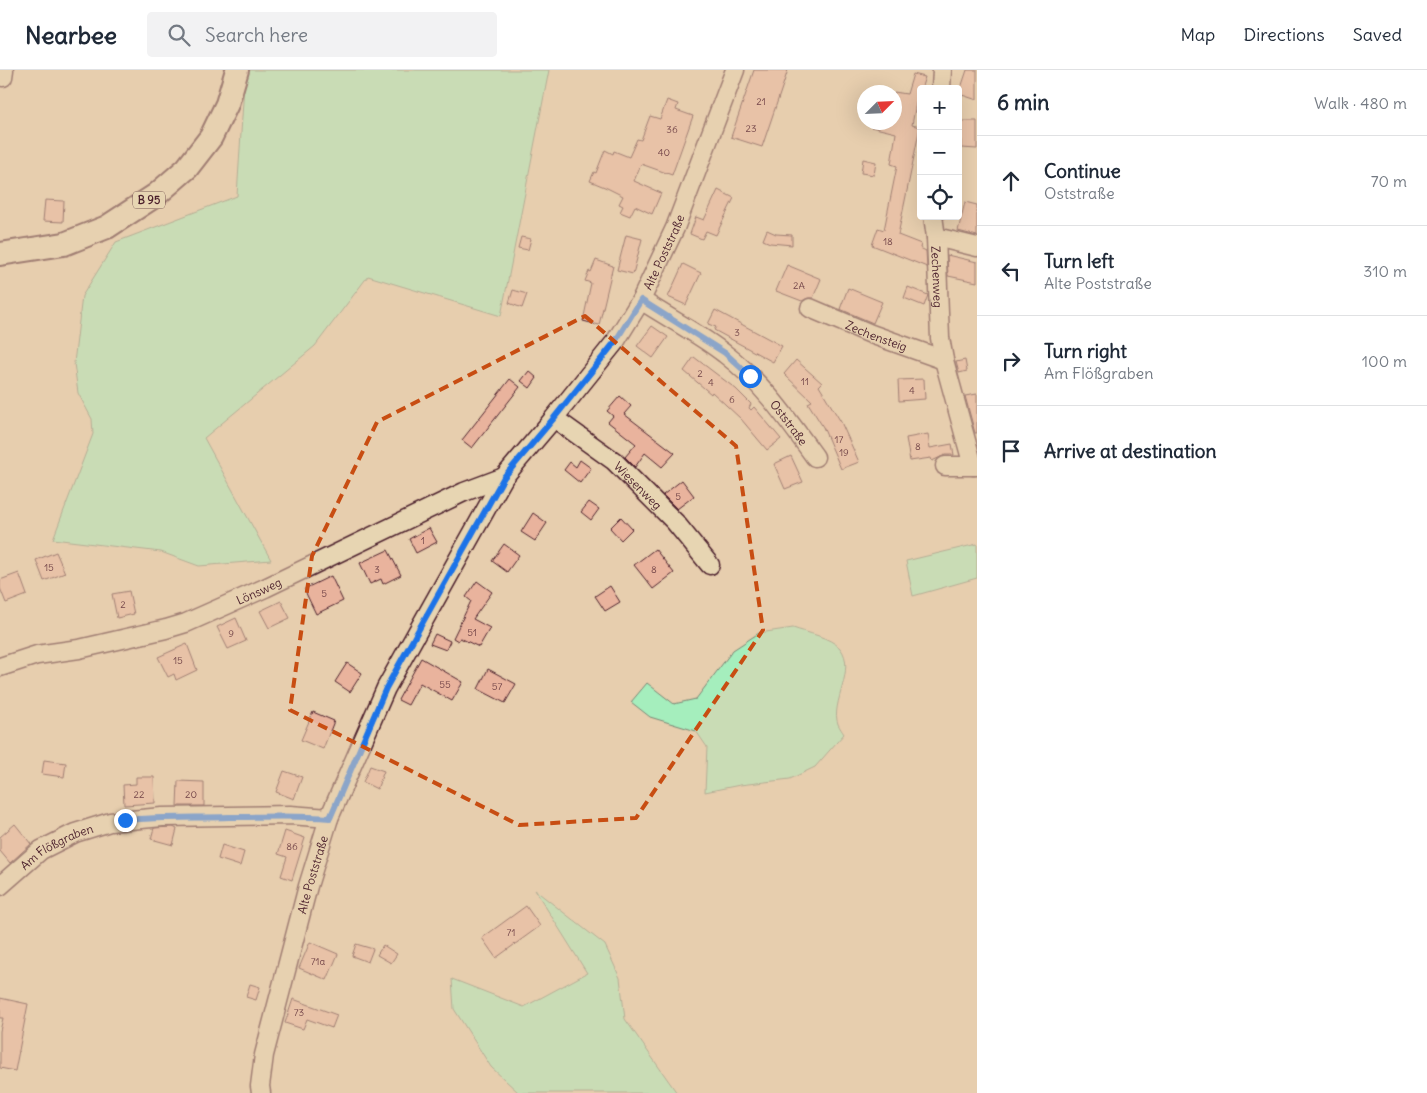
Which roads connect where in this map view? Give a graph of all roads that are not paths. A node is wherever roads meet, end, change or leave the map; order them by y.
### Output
1 (237, 70) edge
2 (735, 70) edge
3 (942, 70) edge
4 (941, 85) edge
5 (933, 220) edge
6 (936, 237) junction
7 (977, 247) edge
8 (0, 254) edge
9 (641, 300) junction
10 (810, 308) dead end
11 (944, 360) junction
12 (554, 418) junction
13 (816, 457) dead end
14 (944, 466) dead end
15 (975, 466) edge
16 (504, 477) junction
17 (710, 565) dead end
18 (0, 667) edge
19 (330, 818) junction
20 (0, 886) edge
21 (261, 1093) edge

1 - 8 main road, B 95
2 - 9 street, Alte Poststraße
3 - 4 street
5 - 6 street, Zechenweg
6 - 7 street, Zechenweg
6 - 11 street, Zechenweg
9 - 12 street, Alte Poststraße
9 - 13 street, Oststraße
10 - 11 street, Zechensteig
11 - 15 street
12 - 16 street, Alte Poststraße
12 - 17 street, Wiesenweg
14 - 15 street
16 - 18 street, Lönsweg
16 - 19 street, Alte Poststraße
19 - 20 street, Am Flößgraben
19 - 21 street, Alte Poststraße

